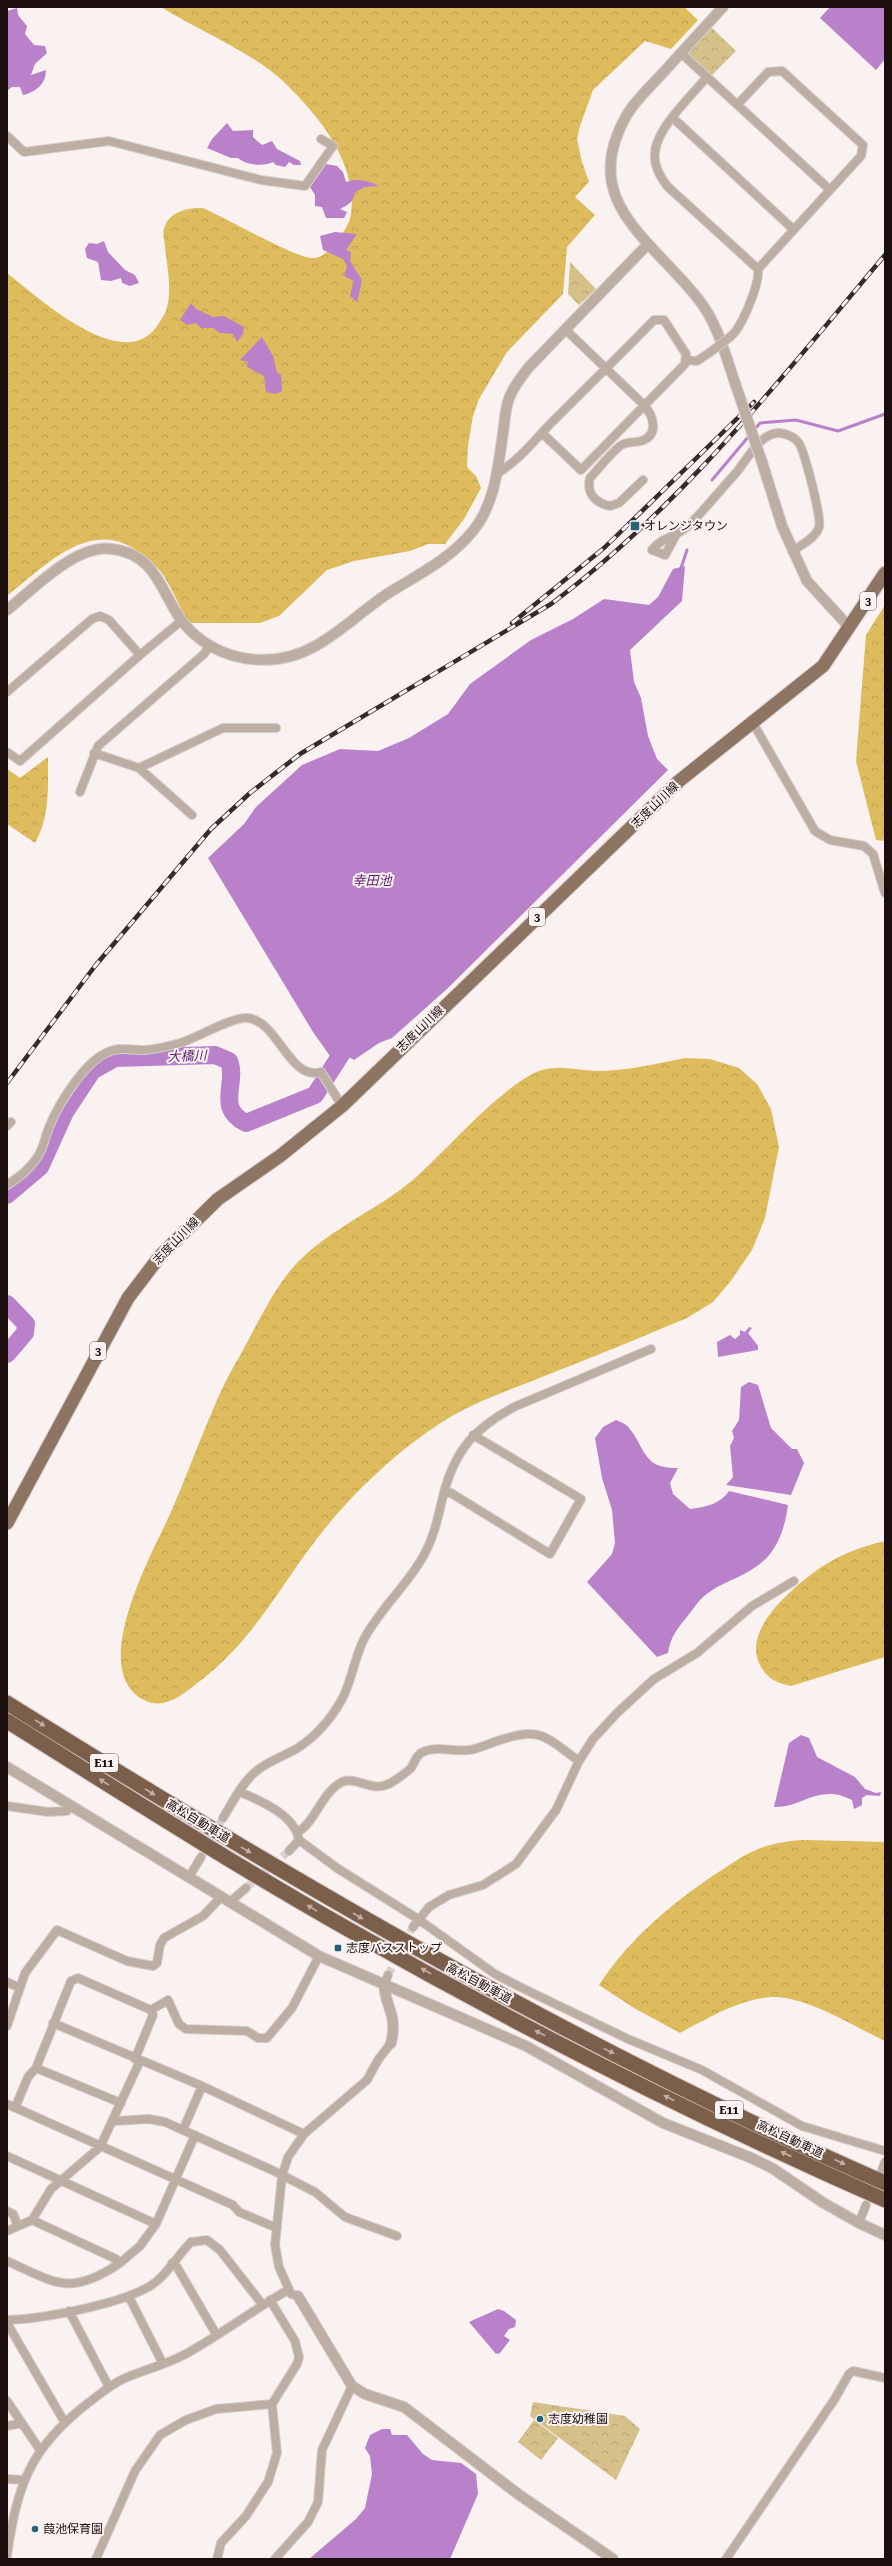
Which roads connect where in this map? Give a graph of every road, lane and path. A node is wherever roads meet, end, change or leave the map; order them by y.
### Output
1 (723, 7) edge
2 (681, 53) junction
3 (707, 77) junction
4 (738, 104) junction
5 (673, 118) junction
6 (7, 136) edge
7 (322, 139) dead end
8 (829, 189) junction
9 (793, 229) junction
10 (648, 244) junction
11 (758, 269) junction
12 (566, 330) junction
13 (687, 360) junction
14 (606, 368) junction
15 (644, 405) junction
16 (542, 433) junction
17 (498, 473) junction
18 (643, 480) dead end
19 (676, 535) dead end
20 (792, 552) junction
21 (885, 572) edge
22 (7, 610) edge
23 (181, 621) junction
24 (850, 628) junction
25 (210, 646) junction
26 (140, 655) junction
27 (7, 692) edge
28 (754, 723) junction
29 (276, 728) dead end
30 (7, 752) edge
31 (94, 753) junction
32 (139, 768) junction
33 (80, 792) dead end
34 (192, 816) dead end
35 (885, 893) edge
36 (342, 1106) junction
37 (7, 1185) edge
38 (651, 1349) dead end
39 (473, 1435) junction
40 (444, 1492) junction
41 (7, 1523) edge
42 (794, 1581) dead end
43 (7, 1703) edge
44 (7, 1721) edge
45 (579, 1761) junction
46 (7, 1767) edge
47 (240, 1792) junction
48 (70, 1805) junction
49 (7, 1806) edge
50 (223, 1818) tunnel mouth
51 (298, 1832) junction
52 (299, 1840) junction
53 (289, 1851) tunnel mouth
54 (201, 1856) tunnel mouth
55 (189, 1877) junction
56 (246, 1888) tunnel mouth
57 (221, 1897) junction
58 (230, 1902) junction
59 (418, 1919) junction
60 (413, 1926) tunnel mouth
61 (319, 1956) junction
62 (386, 1980) junction
63 (7, 1982) edge
64 (20, 1988) junction
65 (152, 2010) junction
66 (53, 2023) junction
67 (7, 2026) edge
68 (391, 2043) joint
69 (137, 2060) junction
70 (36, 2068) junction
71 (202, 2086) junction
72 (121, 2103) junction
73 (11, 2106) edge
74 (114, 2121) junction
75 (183, 2130) junction
76 (195, 2134) junction
77 (304, 2134) junction
78 (100, 2147) junction
79 (885, 2151) edge
80 (7, 2156) edge
81 (884, 2172) edge
82 (282, 2176) junction
83 (61, 2180) junction
84 (175, 2180) junction
85 (885, 2200) edge
86 (866, 2205) dead end
87 (7, 2211) edge
88 (32, 2220) junction
89 (859, 2223) junction
90 (156, 2224) junction
91 (18, 2226) junction
92 (277, 2228) junction
93 (7, 2231) edge
94 (885, 2235) edge
95 (398, 2236) dead end
96 (7, 2261) edge
97 (172, 2263) junction
98 (120, 2264) junction
99 (288, 2290) junction
100 (298, 2296) joint
101 (129, 2297) junction
102 (270, 2300) junction
103 (262, 2304) junction
104 (69, 2311) junction
105 (7, 2320) edge
106 (7, 2323) edge
107 (216, 2334) junction
108 (163, 2364) junction
109 (885, 2378) edge
110 (352, 2386) junction
111 (109, 2387) junction
112 (7, 2401) edge
113 (272, 2404) junction
114 (22, 2423) junction
115 (65, 2423) junction
116 (7, 2426) edge
117 (40, 2450) junction
118 (7, 2479) edge
119 (23, 2480) junction
120 (9, 2526) edge
121 (7, 2556) edge
122 (96, 2559) edge
123 (217, 2559) edge
124 (275, 2559) edge
125 (613, 2559) edge
126 (726, 2559) edge

1 - 2 street
2 - 3 street
2 - 10 street
3 - 4 street
3 - 5 street
4 - 8 street
4 - 8 street
5 - 9 street
5 - 11 street
6 - 7 street
8 - 9 street
9 - 11 street
10 - 12 street
10 - 20 street, bridge
11 - 13 street, bridge
12 - 14 street
12 - 17 street
13 - 14 street
13 - 15 street
14 - 15 street
14 - 16 street
15 - 16 street
15 - 18 street
16 - 17 street
17 - 25 street
19 - 20 street
20 - 24 street
21 - 24 main road, 志度山川線 / 3
22 - 23 street
23 - 25 street
23 - 26 street
24 - 28 main road, 志度山川線 / 3
25 - 31 street
26 - 27 street
26 - 30 street
28 - 35 street
28 - 36 main road, 志度山川線 / 3
29 - 32 street
31 - 32 street
31 - 33 street
32 - 34 street
36 - 37 street
36 - 41 main road, 志度山川線 / 3
38 - 39 street
39 - 40 street
39 - 40 street
40 - 47 street
42 - 45 street
43 -> 81 highway, 高松自動車道 / E11
85 -> 44 highway, 高松自動車道 / E11
45 - 51 street
45 - 59 street
46 - 48 street
47 - 50 street
47 - 51 street
48 - 49 street
48 - 55 street
51 - 52 street
52 - 53 street
52 - 59 street
54 - 55 street
55 - 57 street
56 - 58 street
57 - 58 street
57 - 64 street
58 - 61 street
59 - 60 street
59 - 79 street
61 - 62 street
61 - 65 street
62 - 68 street
62 - 89 street
63 - 64 street
64 - 67 street
65 - 66 street
65 - 69 street
66 - 69 street
66 - 70 street
68 - 77 street
69 - 71 street
69 - 72 street
70 - 72 street
70 - 73 street
71 - 75 street
71 - 77 street
72 - 74 street
73 - 78 street
74 - 75 street
74 - 78 street
75 - 76 street
76 - 82 street
76 - 84 street
77 - 82 street
78 - 83 street
78 - 84 street
80 - 83 street
82 - 92 street
82 - 95 street
83 - 88 street
83 - 90 street
84 - 90 street
84 - 92 street
86 - 89 street
87 - 91 street
88 - 91 street
88 - 98 street
89 - 94 street
90 - 98 street
91 - 93 street
92 - 99 street
96 - 98 street
97 - 101 street
97 - 103 street
97 - 107 street
99 - 100 street
99 - 102 street
100 - 110 street
101 - 104 street
101 - 108 street
102 - 103 street
102 - 113 street
103 - 107 street
104 - 105 street
104 - 111 street
106 - 115 street
107 - 108 street
108 - 111 street
109 - 126 street
110 - 124 street
110 - 125 street
111 - 115 street
112 - 114 street
113 - 122 street
113 - 123 street
114 - 116 street
114 - 117 street
115 - 117 street
117 - 119 street
118 - 119 street
119 - 120 street
120 - 121 street

